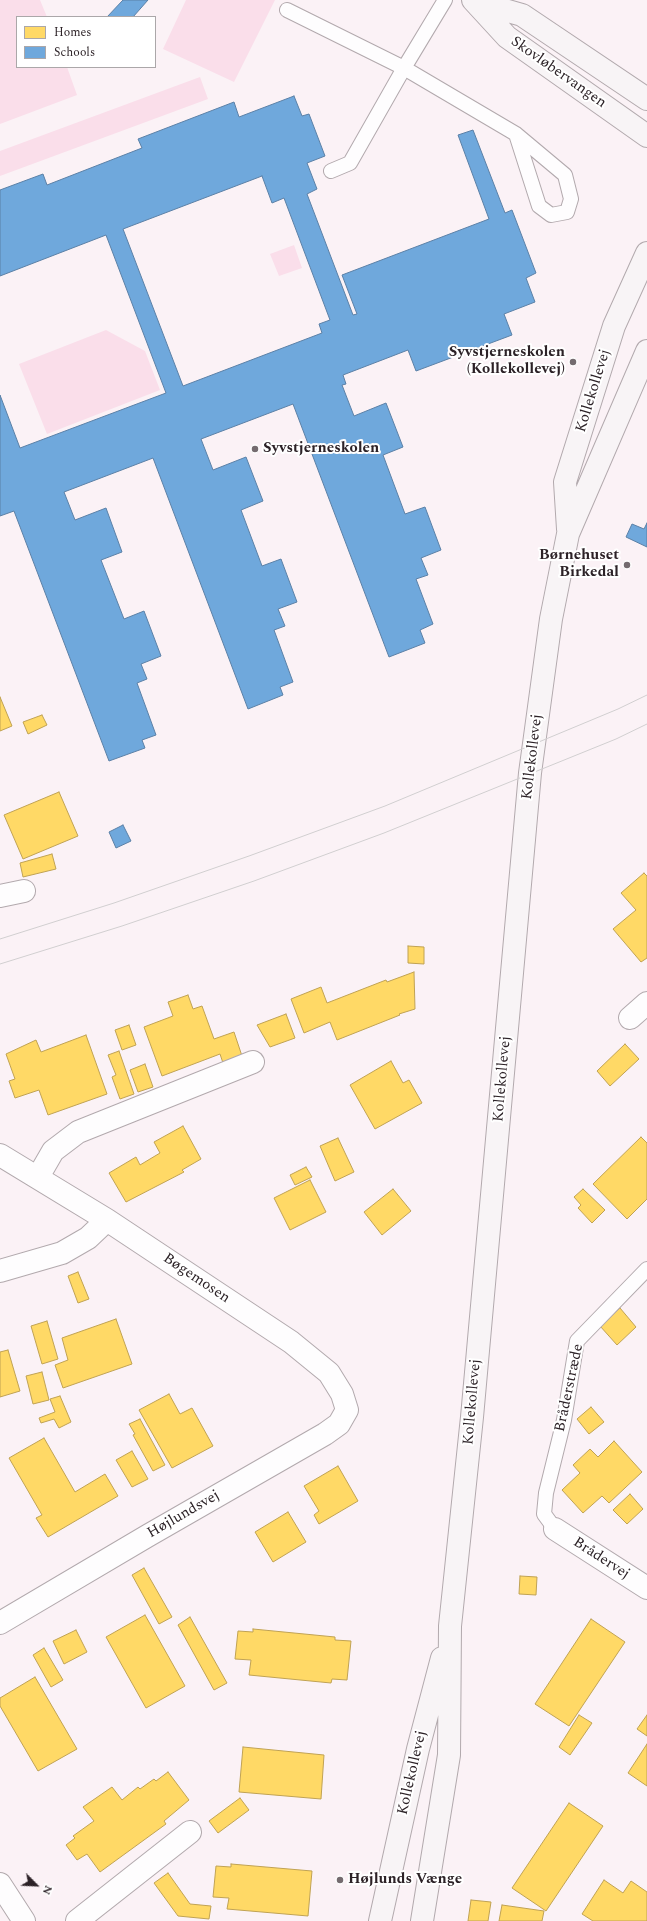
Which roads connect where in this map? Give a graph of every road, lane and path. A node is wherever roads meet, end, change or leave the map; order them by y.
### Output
1 (445, 0) edge
2 (474, 1) edge
3 (287, 10) dead end
4 (404, 68) junction
5 (647, 99) edge
6 (516, 134) junction
7 (647, 136) edge
8 (331, 171) dead end
9 (647, 253) edge
10 (647, 351) edge
11 (568, 534) junction
12 (24, 891) dead end
13 (0, 896) edge
14 (647, 1003) edge
15 (630, 1018) dead end
16 (253, 1062) dead end
17 (0, 1155) edge
18 (38, 1177) junction
19 (107, 1220) junction
20 (647, 1269) edge
21 (0, 1271) edge
22 (342, 1394) joint
23 (555, 1529) joint
24 (647, 1588) edge
25 (0, 1623) edge
26 (450, 1626) junction
27 (190, 1832) dead end
28 (0, 1884) edge
29 (24, 1921) edge
30 (77, 1921) edge
31 (380, 1921) edge
32 (422, 1921) edge

1 - 4 lane
2 - 5 street, Skovløbervangen
2 - 7 street, Skovløbervangen
3 - 4 lane
4 - 6 lane
4 - 8 lane
6 - 6 lane
9 - 11 street, Kollekollevej
10 - 11 street, Kollekollevej
11 - 26 street, Kollekollevej
12 - 13 street
14 - 15 street
16 - 18 street
17 - 18 street, Bøgemosen
18 - 19 street, Bøgemosen
19 - 21 street
19 - 22 street, Bøgemosen
20 - 23 lane, Bråderstræde
22 - 25 street, Højlundsvej
23 - 24 street, Brådervej
26 - 31 street, Kollekollevej
26 - 32 street, Kollekollevej
27 - 30 street
28 - 29 street

